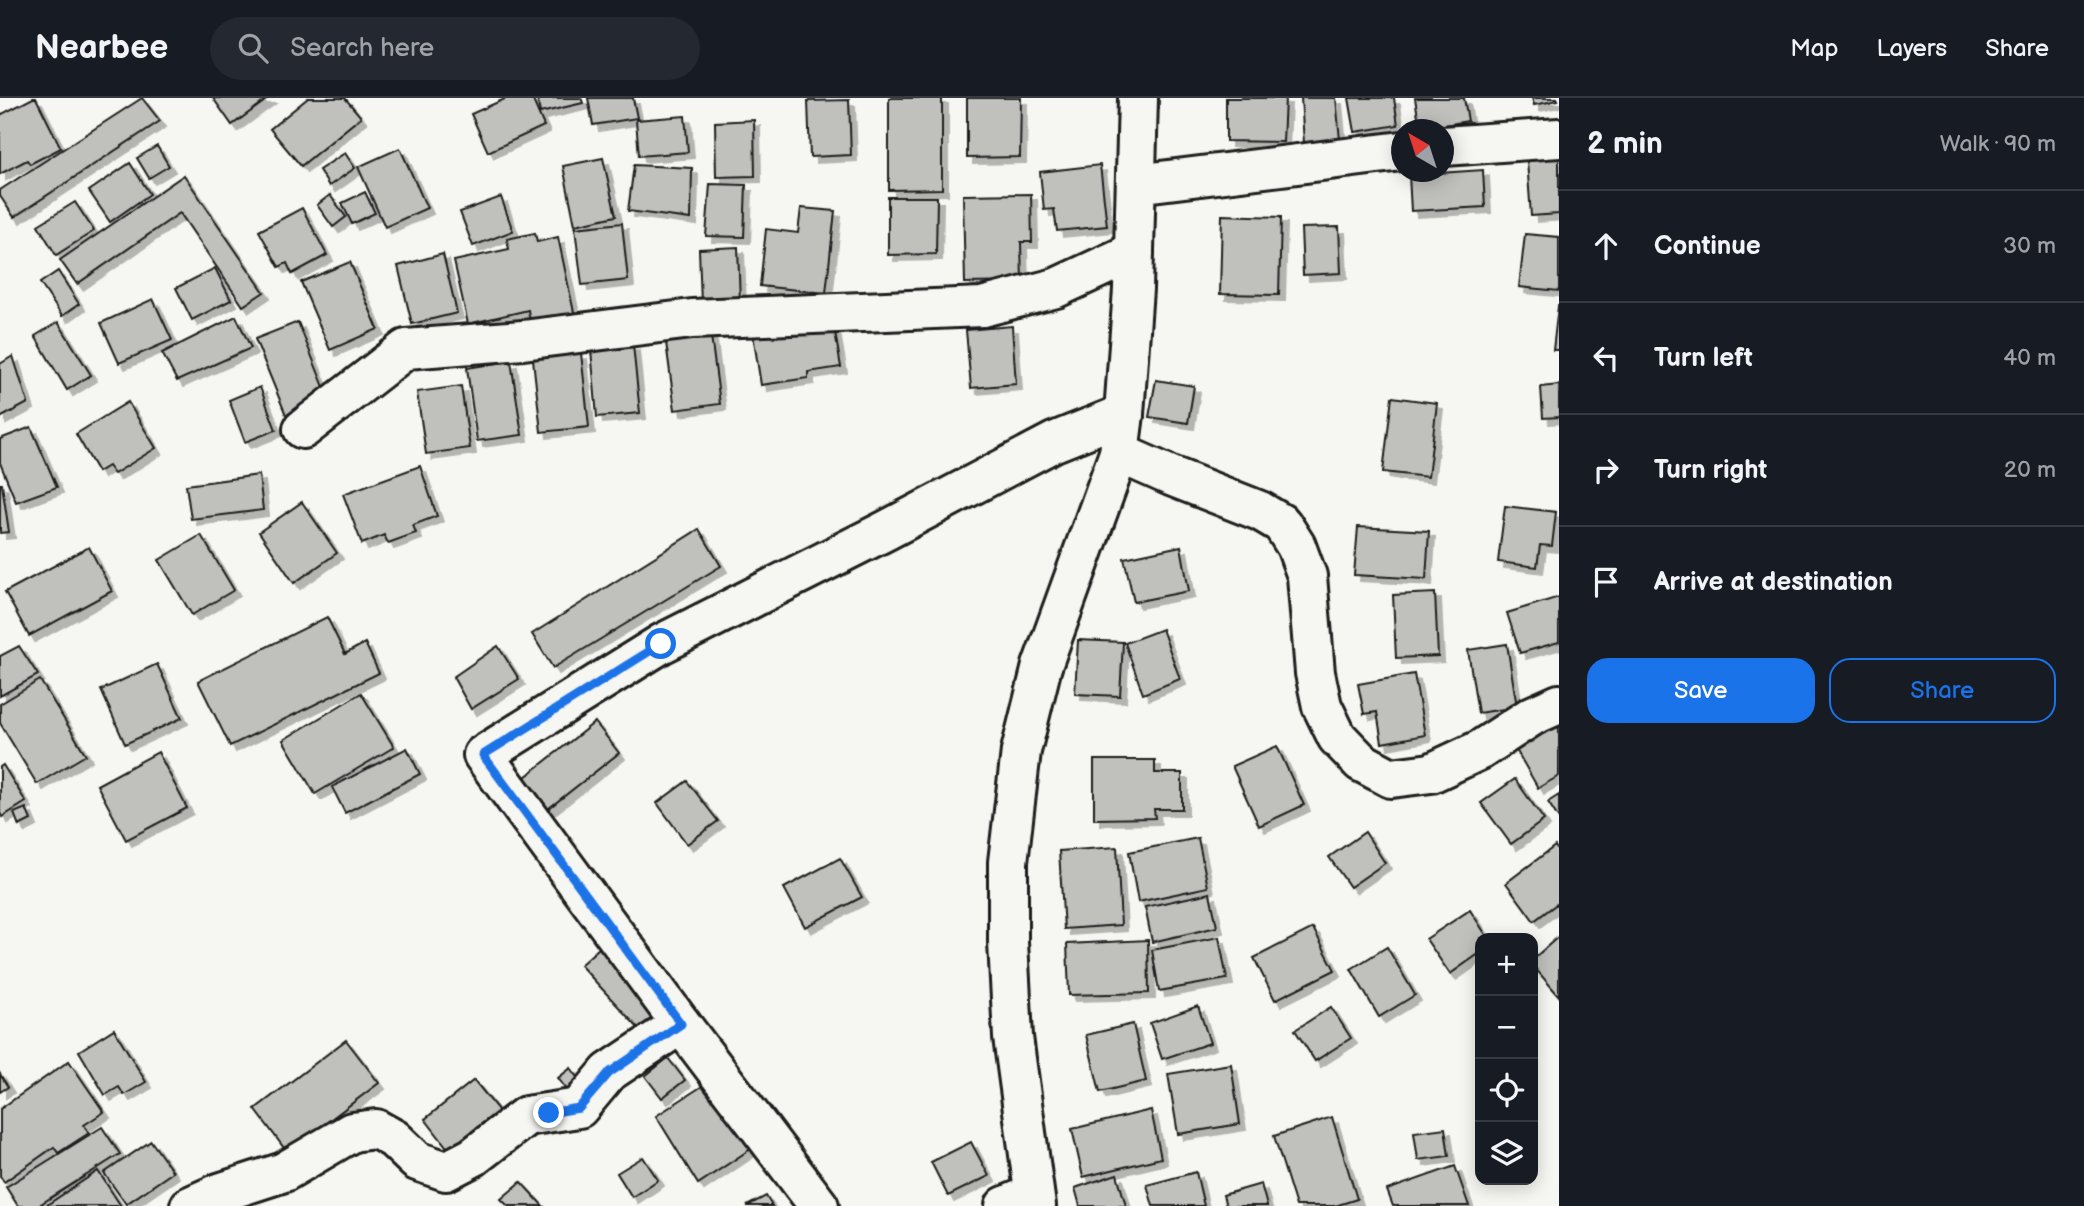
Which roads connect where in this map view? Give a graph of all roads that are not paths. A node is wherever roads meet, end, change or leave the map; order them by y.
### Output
1 (1138, 98) edge
2 (1559, 138) edge
3 (1454, 145) edge
4 (1391, 152) edge
5 (1136, 184) junction
6 (1134, 252) junction
7 (1124, 415) junction
8 (303, 429) dead end
9 (1119, 453) junction
10 (1559, 704) edge
11 (681, 1024) junction
12 (1025, 1202) edge
13 (190, 1206) edge
14 (819, 1206) edge

1 - 5 street
2 - 3 street
4 - 5 street
5 - 6 street
6 - 7 street
6 - 8 street
7 - 9 street
7 - 11 street
9 - 10 street
9 - 12 street
11 - 13 street
11 - 14 street

